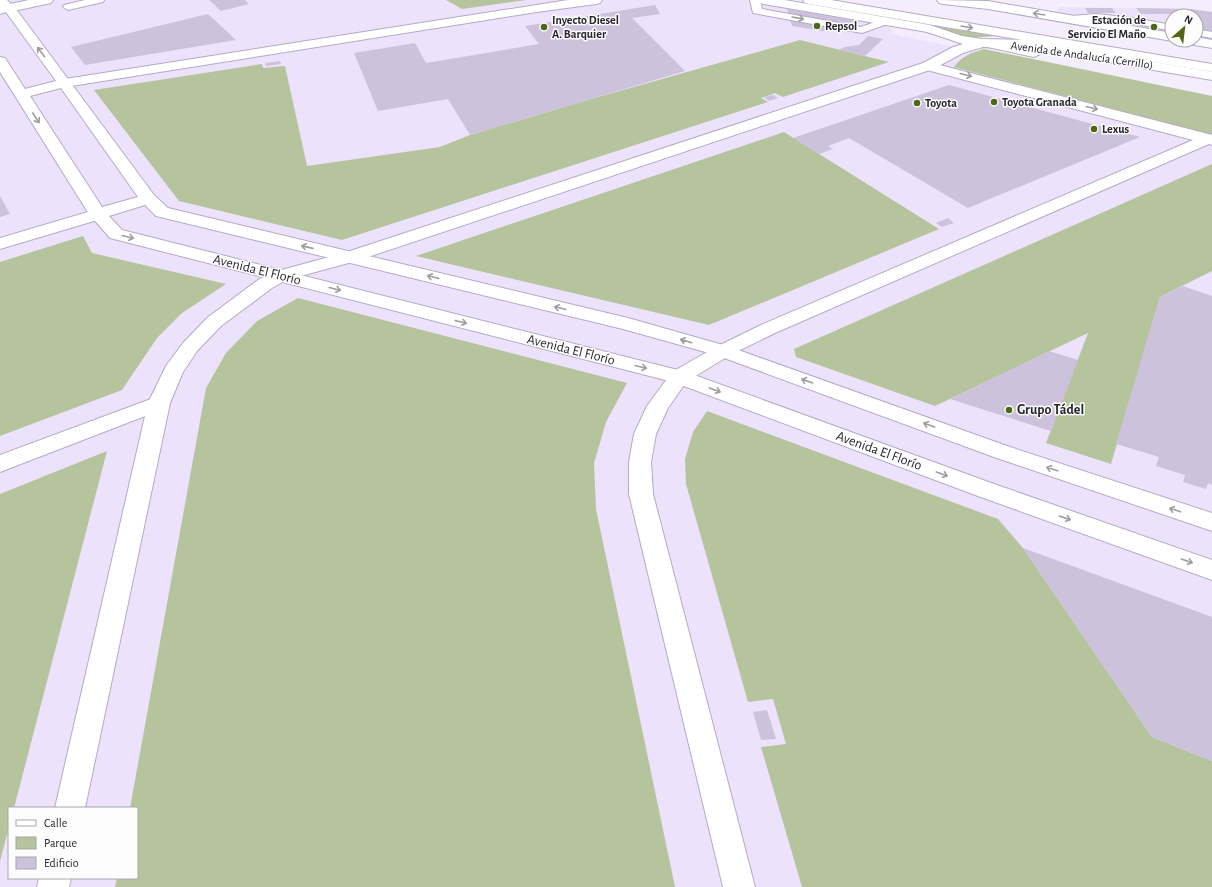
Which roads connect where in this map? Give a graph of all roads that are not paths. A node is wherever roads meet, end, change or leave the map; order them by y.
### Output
1 (47, 0) edge
2 (99, 0) edge
3 (564, 0) edge
4 (596, 0) edge
5 (809, 0) edge
6 (874, 0) edge
7 (759, 1) edge
8 (3, 6) edge
9 (68, 7) dead end
10 (537, 8) junction
11 (1008, 8) junction
12 (935, 19) edge
13 (1071, 19) junction
14 (1164, 27) edge
15 (1017, 29) junction
16 (1164, 36) edge
17 (982, 43) junction
18 (1001, 44) junction
19 (1034, 54) dead end
20 (1091, 54) junction
21 (1136, 56) junction
22 (1212, 57) edge
23 (0, 61) edge
24 (935, 62) junction
25 (1212, 68) edge
26 (1212, 76) edge
27 (65, 83) junction
28 (21, 94) junction
29 (1210, 139) edge
30 (148, 199) junction
31 (98, 214) junction
32 (0, 244) edge
33 (350, 257) junction
34 (280, 276) junction
35 (723, 351) junction
36 (679, 377) junction
37 (159, 403) junction
38 (0, 464) edge
39 (1212, 522) edge
40 (1212, 570) edge
41 (70, 807) edge
42 (739, 887) edge

1 - 8 main road
2 - 9 lane
3 - 10 main road
4 - 10 main road
5 - 12 main road, Avenida de Andalucía (Cerrillo)
6 - 12 main road, Avenida de Andalucía (Cerrillo)
7 -> 12 main road, Avenida de Andalucía (Cerrillo)
27 -> 8 main road
10 - 27 main road
11 - 12 main road
13 -> 11 main road
11 - 15 main road
12 - 15 main road, Avenida de Andalucía (Cerrillo)
12 - 17 main road, Avenida de Andalucía (Cerrillo)
12 - 24 main road
13 - 14 lane
13 - 16 main road
15 - 18 main road
15 - 21 main road, Avenida de Andalucía (Cerrillo)
15 - 22 main road, Avenida de Andalucía (Cerrillo)
17 - 18 main road, Avenida de Andalucía (Cerrillo)
17 - 19 lane
17 - 24 main road
18 - 20 main road, Avenida de Andalucía (Cerrillo)
20 - 21 main road
20 - 26 main road, Avenida de Andalucía (Cerrillo)
21 - 25 main road, Avenida de Andalucía (Cerrillo)
23 - 28 main road, Avenida El Florío
24 -> 29 main road
24 - 33 main road
27 - 28 main road
27 - 30 main road
28 -> 31 main road, Avenida El Florío
29 - 35 main road
30 - 31 main road
33 -> 30 main road
31 - 32 main road
31 -> 34 main road, Avenida El Florío
33 - 34 main road
35 -> 33 main road
34 -> 36 main road, Avenida El Florío
34 - 37 main road
35 - 36 main road
39 -> 35 main road
36 -> 40 main road, Avenida El Florío
36 - 42 main road
37 - 38 main road
37 - 41 main road

